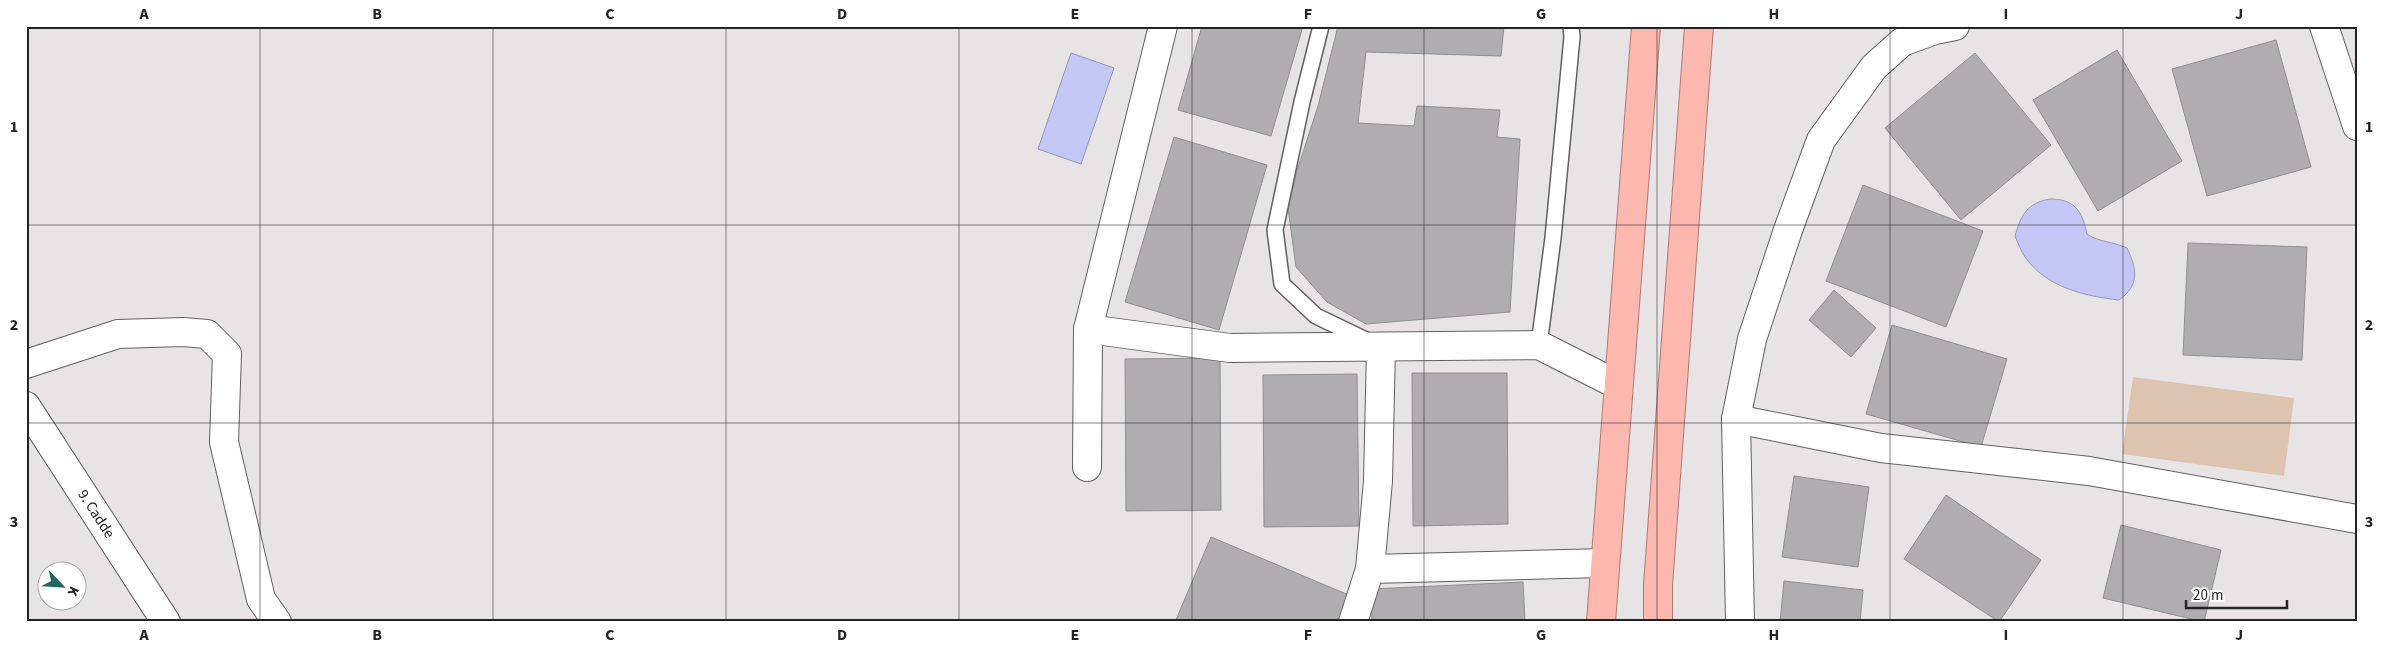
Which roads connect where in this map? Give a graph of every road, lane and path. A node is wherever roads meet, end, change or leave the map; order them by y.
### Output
1 (1163, 26) edge
2 (1321, 26) edge
3 (1571, 26) edge
4 (1646, 26) edge
5 (1699, 26) edge
6 (1955, 26) edge
7 (2324, 26) edge
8 (1900, 34) edge
9 (2357, 126) edge
10 (1088, 329) junction
11 (1539, 345) junction
12 (1381, 348) junction
13 (26, 364) edge
14 (1618, 385) junction
15 (26, 406) edge
16 (1736, 419) junction
17 (1086, 467) dead end
18 (2357, 519) edge
19 (1605, 563) junction
20 (1370, 570) junction
21 (1658, 585) junction
22 (166, 622) edge
23 (277, 622) edge
24 (1353, 622) edge
25 (1601, 622) edge
26 (1658, 622) edge
27 (1667, 622) edge
28 (1740, 622) edge

1 - 10 street
2 - 12 lane
3 - 11 lane
4 - 14 highway
5 - 21 highway
6 - 8 street
7 - 9 street
8 - 16 street
10 - 12 street
10 - 17 street
11 - 12 street
11 - 14 street
12 - 20 street
13 - 23 street
14 - 19 highway
15 - 22 street, 9. Cadde
16 - 18 street
16 - 28 street
19 - 20 street
19 - 25 highway
20 - 24 street
21 - 26 highway
21 - 27 highway

